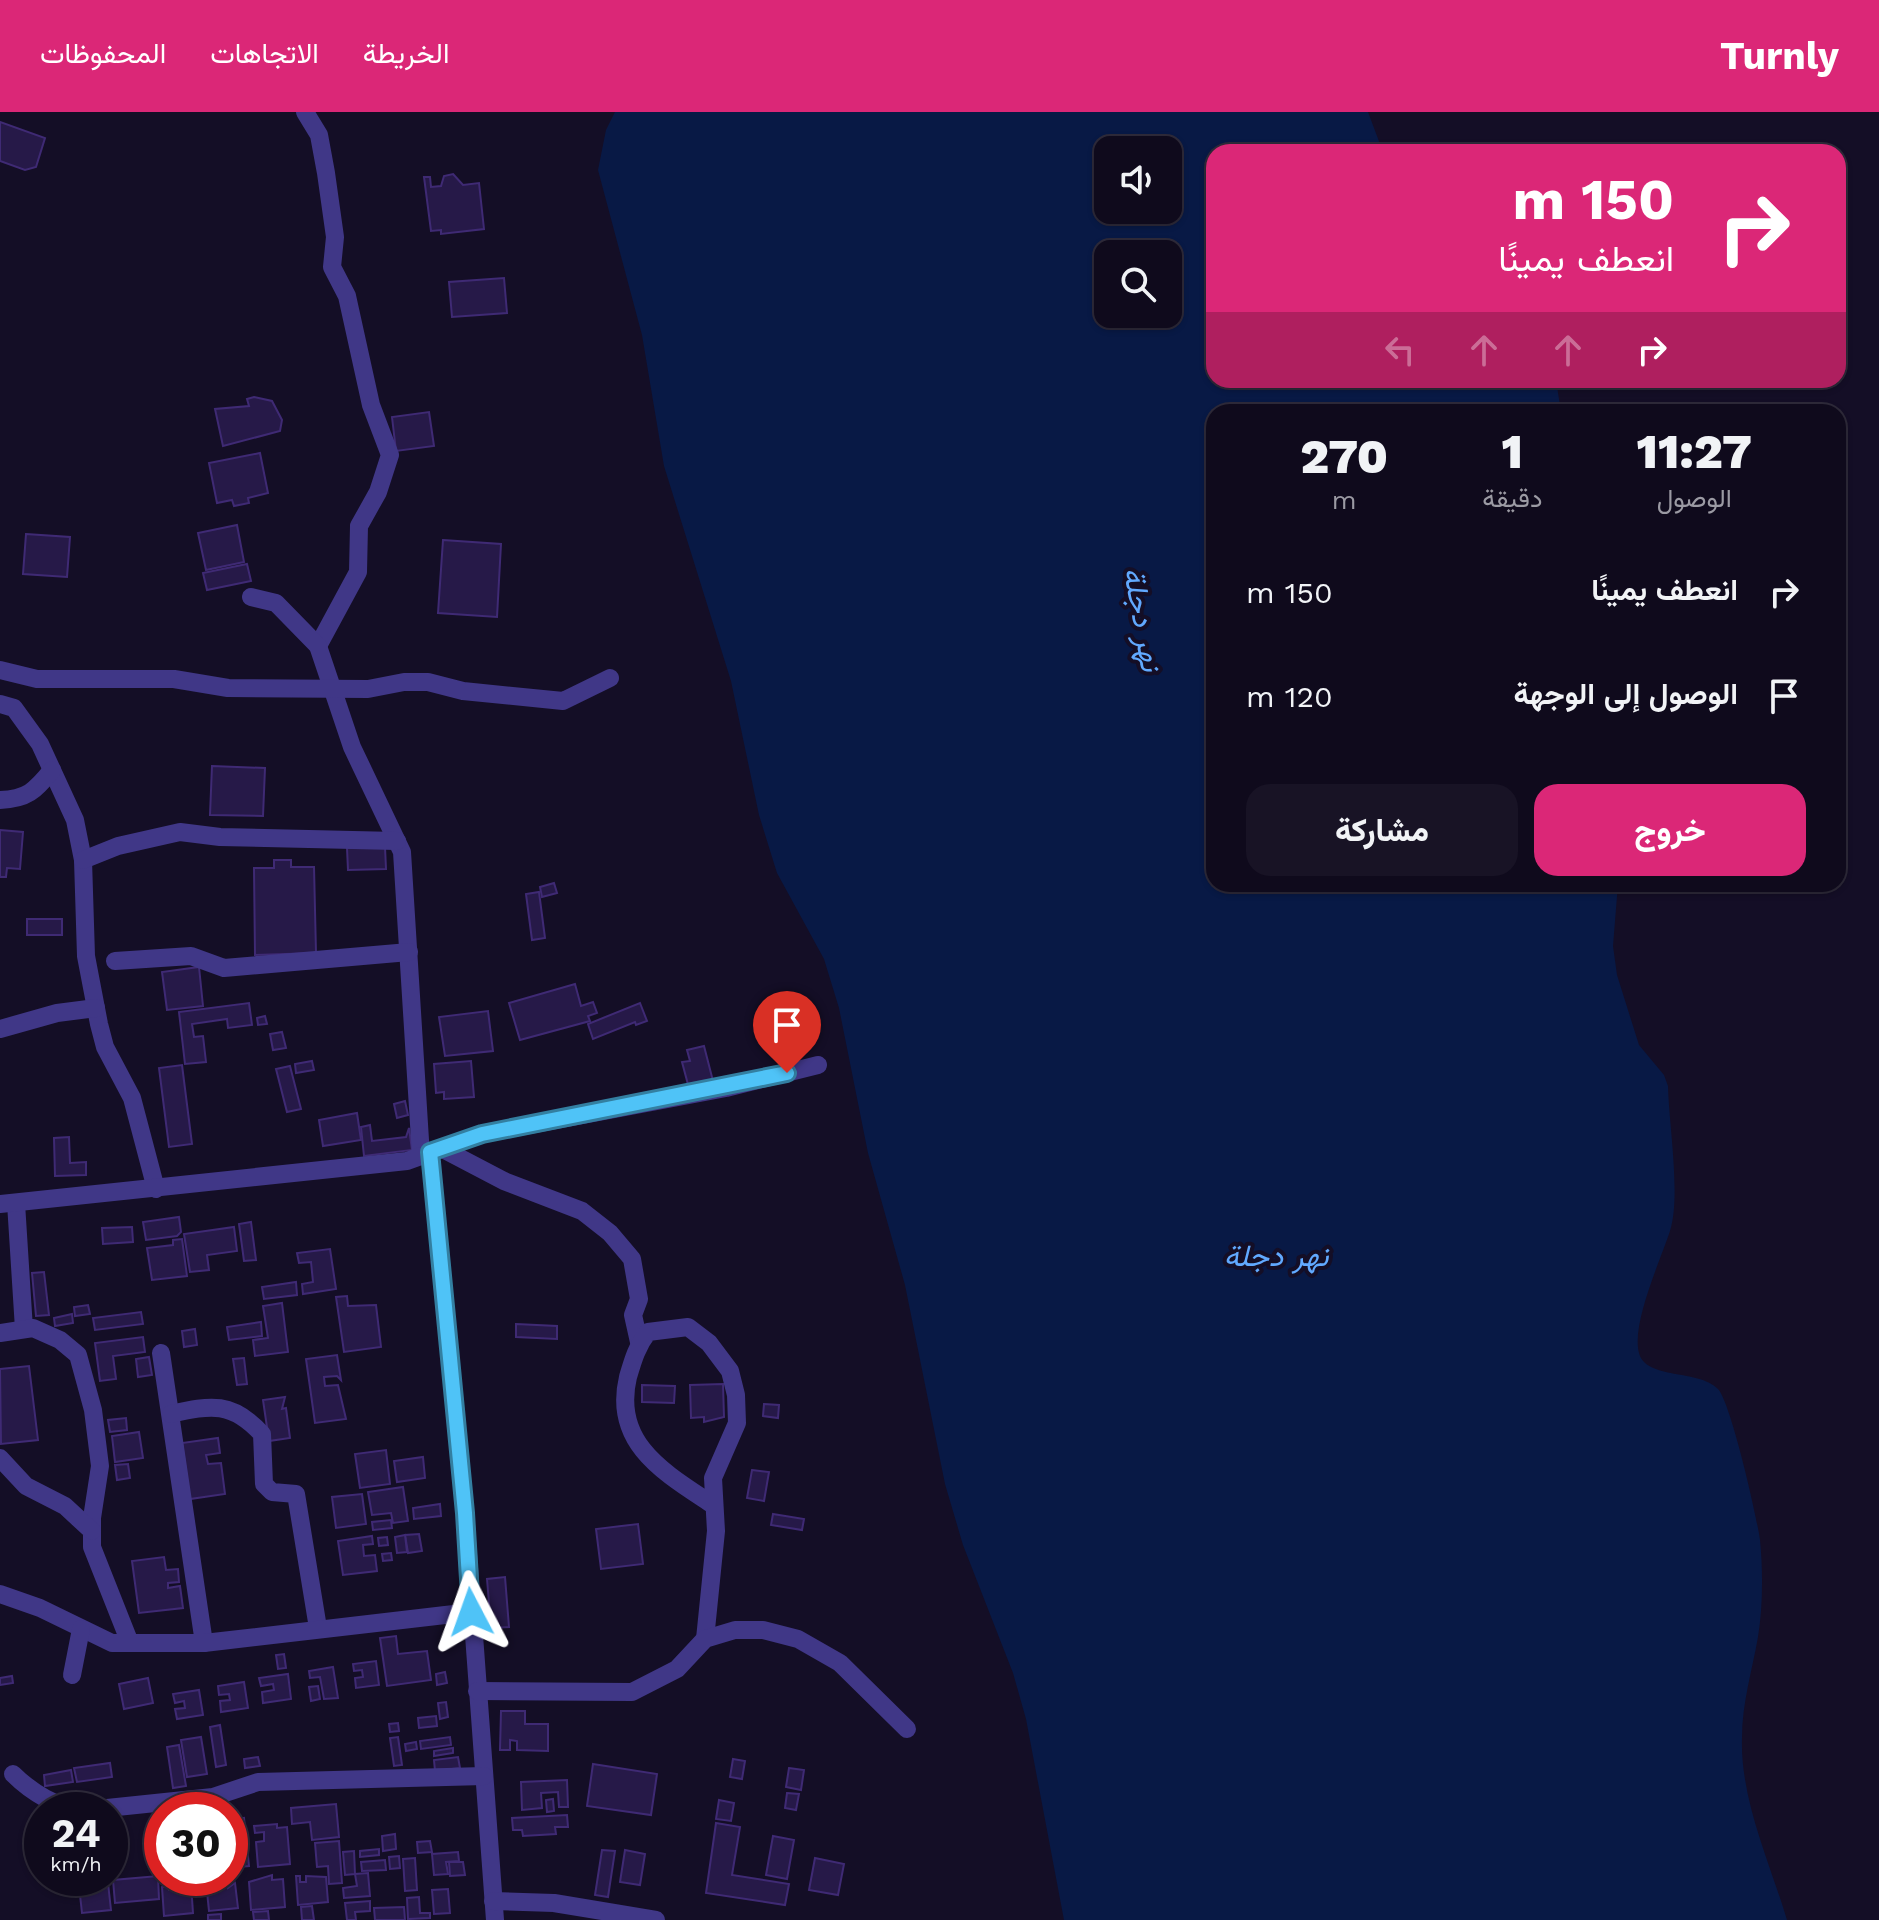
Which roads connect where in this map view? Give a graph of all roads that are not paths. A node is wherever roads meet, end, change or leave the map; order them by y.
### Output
1 (305, 112) edge
2 (251, 597) dead end
3 (318, 646) junction
4 (0, 670) edge
5 (610, 678) dead end
6 (332, 689) junction
7 (0, 704) edge
8 (52, 770) junction
9 (0, 800) edge
10 (397, 841) junction
11 (83, 860) junction
12 (409, 952) junction
13 (115, 961) dead end
14 (96, 1008) junction
15 (0, 1029) edge
16 (818, 1065) dead end
17 (431, 1152) junction
18 (156, 1189) junction
19 (8, 1203) edge
20 (24, 1329) junction
21 (0, 1333) edge
22 (639, 1342) junction
23 (161, 1353) dead end
24 (171, 1414) junction
25 (0, 1458) edge
26 (713, 1505) junction
27 (92, 1531) junction
28 (0, 1594) edge
29 (471, 1612) junction
30 (318, 1628) junction
31 (81, 1629) junction
32 (705, 1639) junction
33 (130, 1643) junction
34 (204, 1643) junction
35 (72, 1675) dead end
36 (477, 1691) junction
37 (907, 1729) dead end
38 (13, 1774) dead end
39 (484, 1776) junction
40 (36, 1792) edge
41 (128, 1806) edge
42 (493, 1901) junction
43 (495, 1920) edge
44 (656, 1920) edge

1 - 3 street
2 - 3 street
3 - 6 street
4 - 6 street
5 - 6 street
6 - 10 street
7 - 8 street
8 - 9 street
8 - 11 street
10 - 11 street
10 - 12 street
11 - 14 street
12 - 13 street
12 - 17 street
14 - 15 street
14 - 18 street
16 - 17 street
17 - 18 street
17 - 22 street
17 - 29 street
18 - 19 street
19 - 20 street
20 - 21 street
20 - 27 street
22 - 26 street
22 - 26 street
23 - 24 street
24 - 30 street
24 - 34 street
25 - 27 street
26 - 32 street
27 - 33 street
28 - 31 street
29 - 30 street
29 - 36 street
30 - 34 street
31 - 33 street
31 - 35 street
32 - 36 street
32 - 37 street
33 - 34 street
36 - 39 street
38 - 40 street
39 - 41 street
39 - 42 street
42 - 43 street
42 - 44 street

